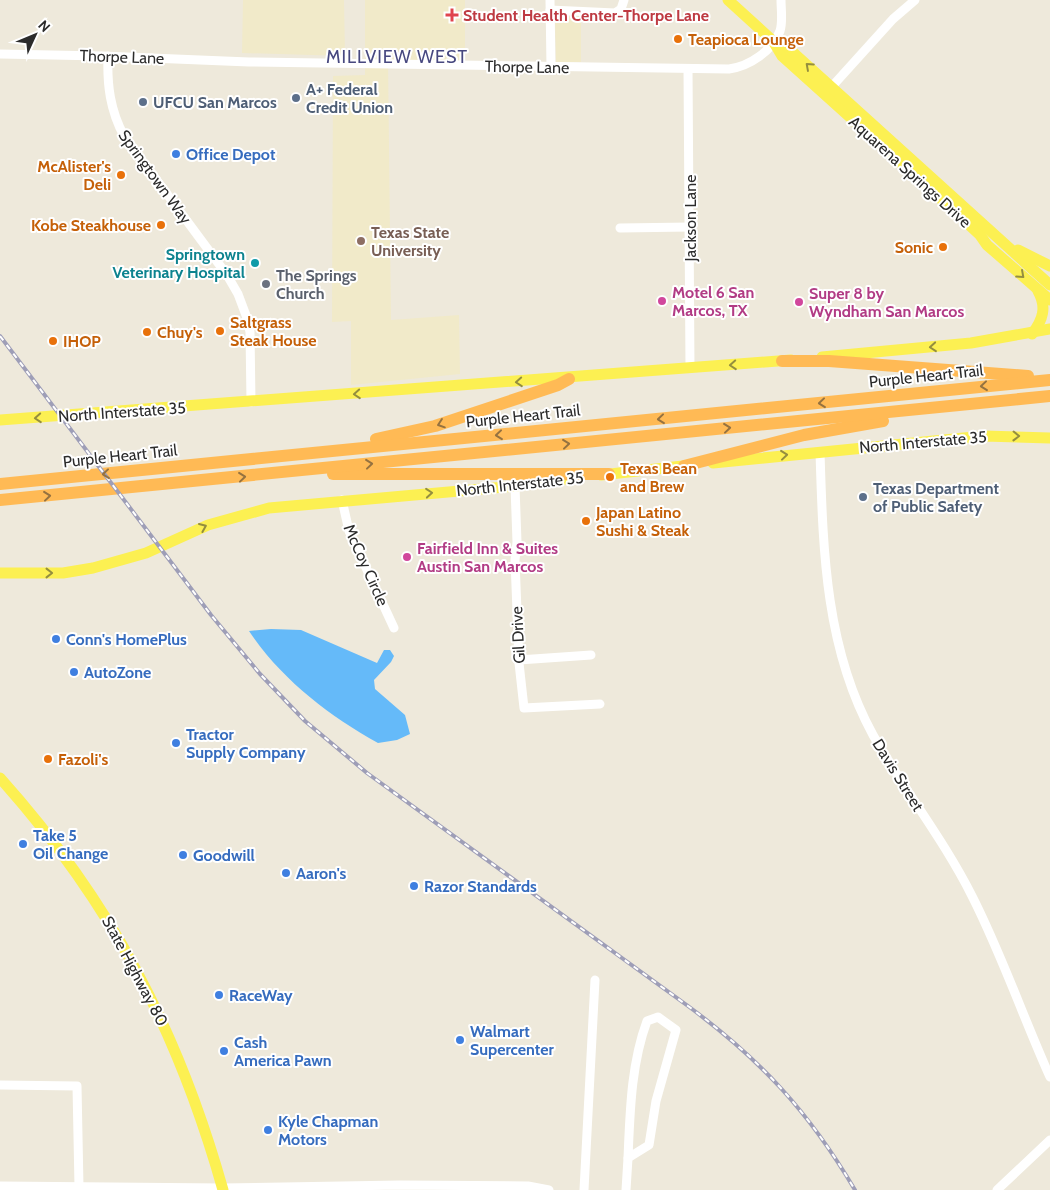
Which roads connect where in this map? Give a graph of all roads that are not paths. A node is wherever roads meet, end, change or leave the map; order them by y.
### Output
1 (550, 0) edge
2 (624, 0) edge
3 (728, 0) edge
4 (781, 0) edge
5 (915, 0) edge
6 (550, 10) junction
7 (773, 41) junction
8 (0, 54) edge
9 (108, 56) junction
10 (550, 67) junction
11 (688, 69) junction
12 (829, 91) junction
13 (842, 110) junction
14 (883, 133) junction
15 (690, 227) junction
16 (620, 228) dead end
17 (980, 235) junction
18 (1000, 240) junction
19 (1024, 262) junction
20 (1050, 266) edge
21 (1050, 275) edge
22 (1050, 286) edge
23 (1037, 289) junction
24 (1050, 300) edge
25 (1050, 329) edge
26 (1032, 334) junction
27 (782, 361) junction
28 (690, 368) junction
29 (1050, 378) edge
30 (569, 379) junction
31 (1050, 397) edge
32 (251, 402) junction
33 (0, 420) edge
34 (1050, 438) edge
35 (820, 452) junction
36 (241, 461) junction
37 (684, 466) junction
38 (286, 472) junction
39 (609, 474) junction
40 (0, 484) edge
41 (515, 486) junction
42 (0, 500) edge
43 (342, 500) junction
44 (0, 573) edge
45 (394, 628) dead end
46 (591, 655) dead end
47 (519, 660) junction
48 (600, 704) dead end
49 (0, 778) edge
50 (595, 980) dead end
51 (1050, 1077) edge
52 (0, 1085) edge
53 (1050, 1140) edge
54 (628, 1158) junction
55 (0, 1186) edge
56 (79, 1186) junction
57 (223, 1189) edge
58 (549, 1190) edge
59 (584, 1190) edge
60 (626, 1190) edge
61 (997, 1190) edge

1 - 6 street
2 - 6 street
3 - 7 main road, Aquarena Springs Drive
4 - 7 street
5 - 12 street
6 - 10 street
7 - 11 street, Thorpe Lane
7 - 12 main road, Aquarena Springs Drive
8 - 9 street, Thorpe Lane
9 - 10 street, Thorpe Lane
9 - 32 street, Springtown Way
10 - 11 street, Thorpe Lane
11 - 15 street, Jackson Lane
12 - 13 main road, Aquarena Springs Drive
12 - 14 main road, Aquarena Springs Drive
13 - 14 main road
13 - 17 main road, Aquarena Springs Drive
14 - 18 main road, Aquarena Springs Drive
15 - 16 street
15 - 28 street, Jackson Lane
17 - 19 main road
17 -> 23 main road, Aquarena Springs Drive
18 - 19 main road, Aquarena Springs Drive
18 - 20 main road
19 - 21 main road
19 - 22 main road, Aquarena Springs Drive
23 - 24 main road, Aquarena Springs Drive
23 - 26 main road
25 - 26 main road, North Interstate 35
26 -> 27 main road, North Interstate 35
27 -> 28 main road, North Interstate 35
27 - 29 highway
28 - 30 main road, North Interstate 35
29 -> 36 highway, Purple Heart Trail
30 -> 32 main road, North Interstate 35
30 -> 36 highway
31 - 37 highway
38 -> 31 highway, Purple Heart Trail
32 -> 33 main road, North Interstate 35
35 -> 34 main road, North Interstate 35
37 -> 35 main road, North Interstate 35
35 - 51 street, Davis Street
36 -> 40 highway, Purple Heart Trail
37 - 39 main road, North Interstate 35
38 - 39 highway
42 -> 38 highway, Purple Heart Trail
39 - 41 main road, North Interstate 35
43 -> 41 main road, North Interstate 35
41 - 47 street, Gil Drive
44 -> 43 main road, North Interstate 35
43 - 45 street, McCoy Circle
46 - 47 street
47 - 48 street, Gil Drive
49 - 57 main road, State Highway 80
50 - 59 street
52 - 56 street
53 - 61 street
54 - 54 street
54 - 60 street
55 - 56 street
56 - 57 street
57 - 58 street

